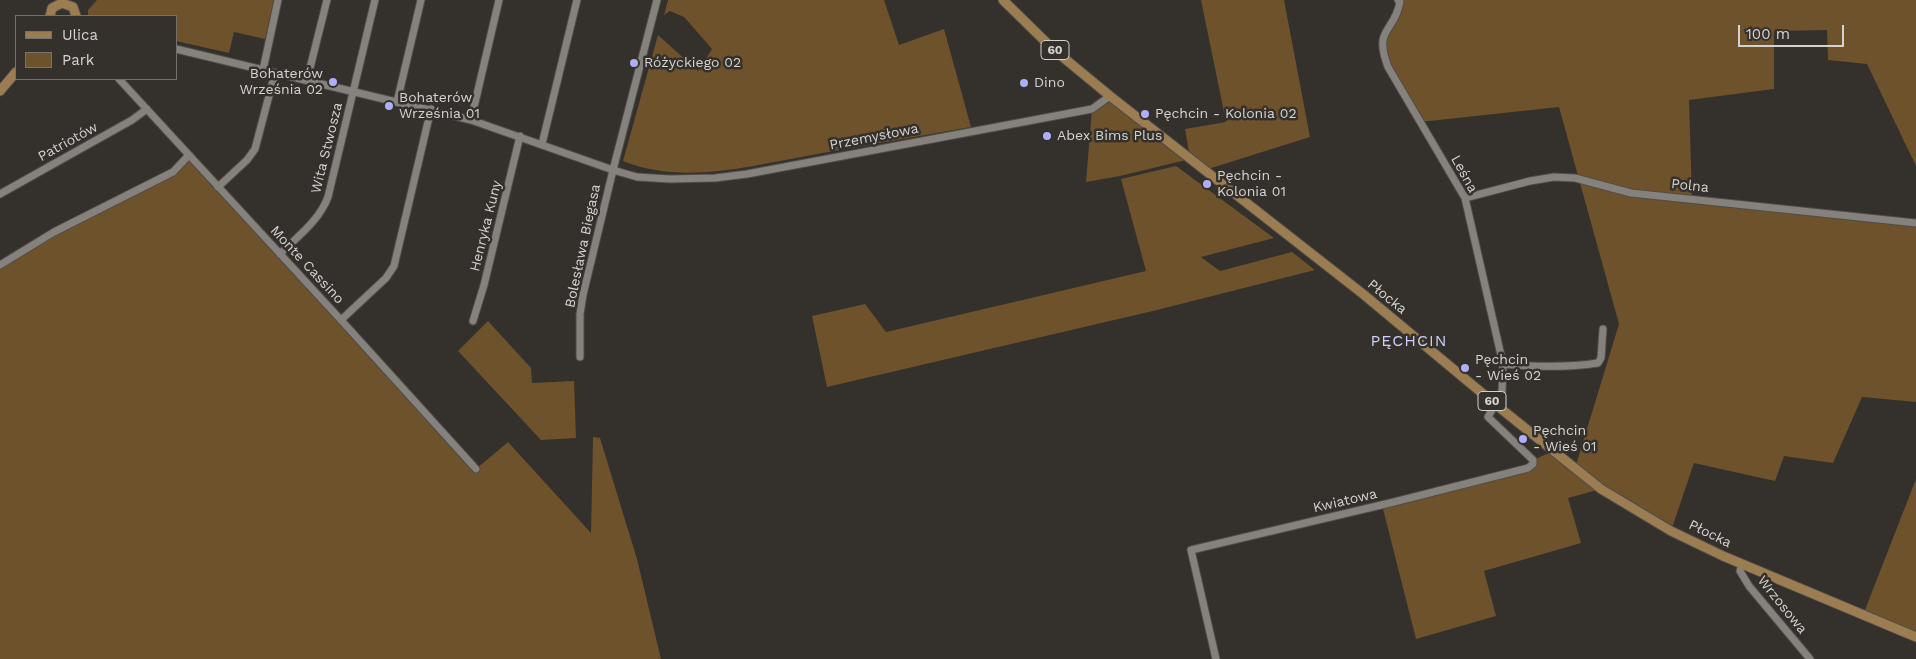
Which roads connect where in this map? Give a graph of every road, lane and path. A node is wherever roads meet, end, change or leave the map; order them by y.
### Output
1 (278, 0) edge
2 (327, 0) edge
3 (375, 0) edge
4 (422, 0) edge
5 (499, 0) edge
6 (577, 0) edge
7 (658, 0) edge
8 (1003, 0) edge
9 (1398, 0) edge
10 (51, 3) edge
11 (76, 3) edge
12 (178, 49) edge
13 (264, 70) junction
14 (15, 73) edge
15 (275, 73) junction
16 (120, 80) edge
17 (307, 80) junction
18 (0, 91) edge
19 (354, 91) junction
20 (1110, 96) junction
21 (397, 102) junction
22 (147, 109) junction
23 (431, 109) junction
24 (471, 120) junction
25 (520, 136) junction
26 (542, 144) junction
27 (189, 155) junction
28 (613, 170) junction
29 (218, 187) junction
30 (0, 194) edge
31 (1465, 198) junction
32 (1916, 223) edge
33 (280, 254) junction
34 (0, 264) edge
35 (341, 320) junction
36 (473, 321) dead end
37 (1603, 329) dead end
38 (580, 357) dead end
39 (1503, 364) junction
40 (1495, 404) junction
41 (476, 470) dead end
42 (1742, 564) junction
43 (1916, 637) edge
44 (1216, 659) edge
45 (1810, 659) edge

1 - 13 street
2 - 17 street
3 - 19 street, Wita Stwosza
4 - 21 street
5 - 24 street
6 - 26 street
7 - 28 street, Bolesława Biegasa
8 - 20 main road, Płocka / 60
9 - 31 street, Leśna
10 - 11 main road
12 - 13 street, Przemysłowa
13 - 15 street, Przemysłowa
14 - 18 main road
15 - 17 street, Przemysłowa
15 - 29 street
16 - 22 street, Monte Cassino
17 - 19 street, Przemysłowa
19 - 21 street, Przemysłowa
19 - 33 street, Wita Stwosza
20 - 28 street, Przemysłowa
20 - 40 main road, Płocka / 60
21 - 23 street, Przemysłowa
22 - 27 street, Monte Cassino
22 - 30 street, Patriotów
23 - 24 street, Przemysłowa
23 - 35 street
24 - 25 street, Przemysłowa
25 - 26 street, Przemysłowa
25 - 36 street, Henryka Kuny
26 - 28 street, Przemysłowa
27 - 29 street, Monte Cassino
27 - 34 street
28 - 38 street, Bolesława Biegasa
29 - 33 street, Monte Cassino
31 - 32 street, Polna
31 - 39 street, Leśna
33 - 35 street, Monte Cassino
35 - 41 street, Monte Cassino
37 - 39 street
39 - 40 street, Leśna
40 - 42 main road, Płocka / 60
40 - 44 street, Kwiatowa
42 - 43 main road, Płocka / 60
42 - 45 street, Wrzosowa

